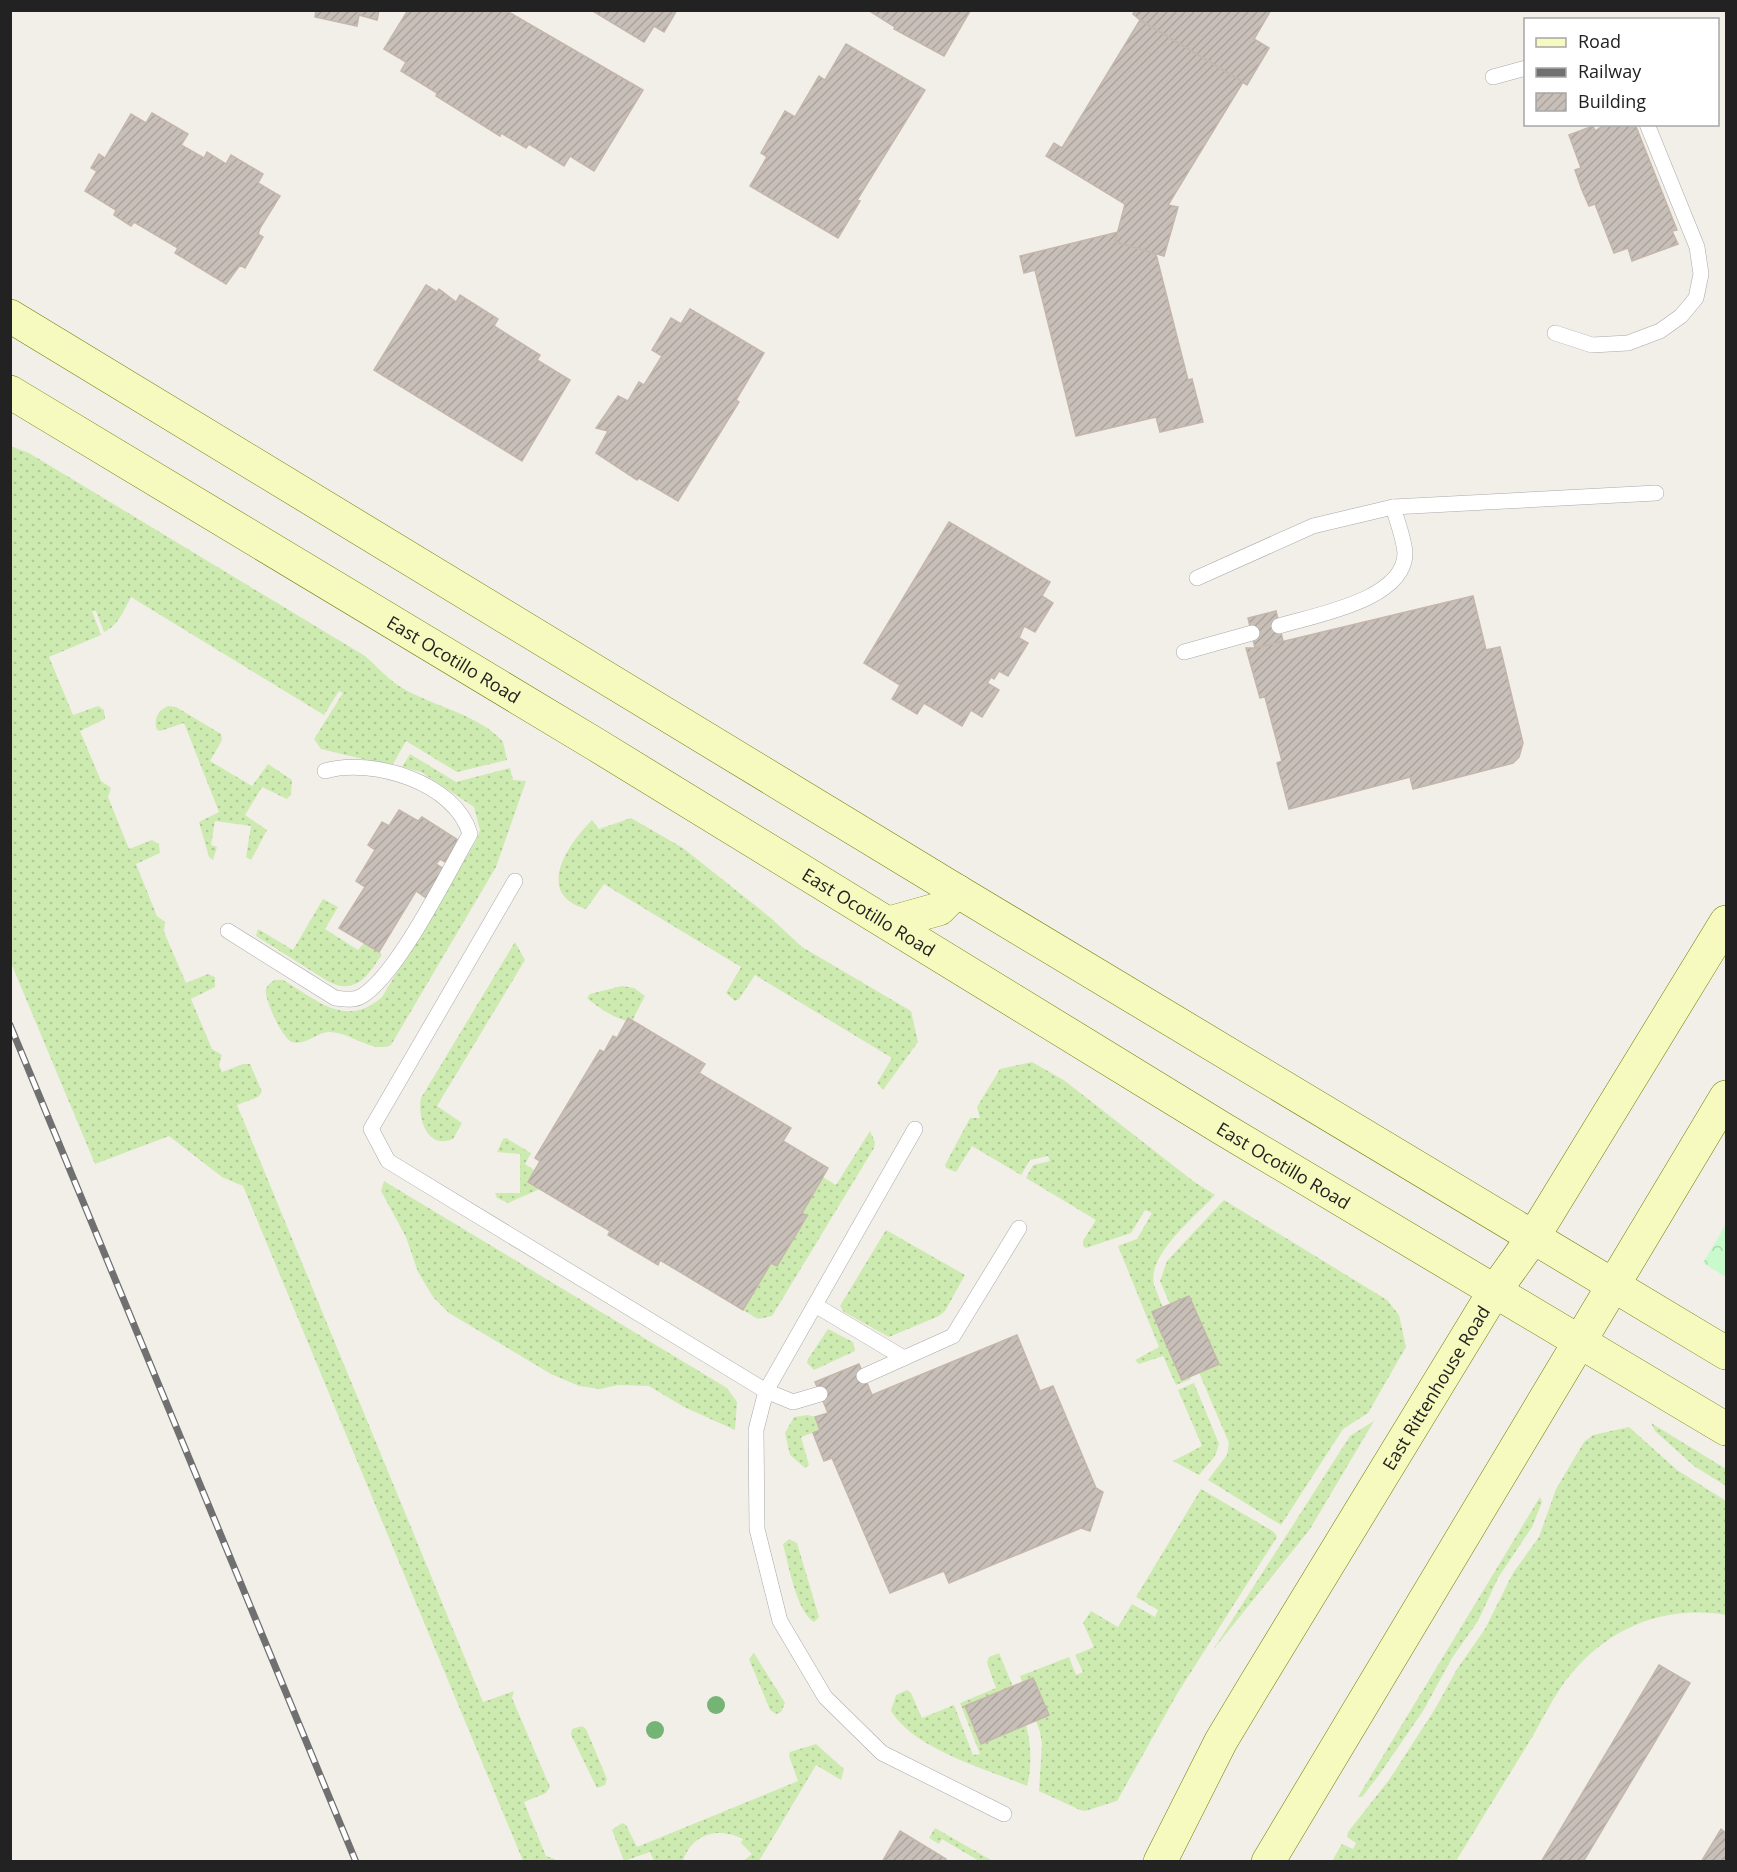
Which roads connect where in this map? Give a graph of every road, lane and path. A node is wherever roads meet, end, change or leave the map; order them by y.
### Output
1 (1524, 69) edge
2 (1493, 77) dead end
3 (1648, 126) edge
4 (10, 316) edge
5 (1555, 333) dead end
6 (10, 392) edge
7 (1656, 493) dead end
8 (1394, 507) junction
9 (1197, 578) dead end
10 (1280, 626) dead end
11 (1252, 633) dead end
12 (1184, 652) dead end
13 (325, 771) dead end
14 (514, 881) dead end
15 (957, 891) junction
16 (1726, 922) edge
17 (889, 923) junction
18 (228, 931) dead end
19 (1726, 1097) edge
20 (915, 1129) dead end
21 (1018, 1228) dead end
22 (1534, 1236) junction
23 (1613, 1284) junction
24 (1494, 1292) junction
25 (815, 1305) junction
26 (1578, 1340) junction
27 (1726, 1353) edge
28 (904, 1358) junction
29 (864, 1376) dead end
30 (766, 1391) junction
31 (820, 1394) dead end
32 (1726, 1430) edge
33 (1004, 1814) dead end
34 (1160, 1862) edge
35 (1268, 1862) edge

1 - 2 lane
3 - 5 lane
4 - 15 main road
6 - 17 main road, East Ocotillo Road
7 - 8 lane
8 - 9 lane
8 - 10 lane
11 - 12 lane
13 - 18 lane
14 - 30 lane
15 - 17 main road
15 - 22 main road
16 - 22 main road, East Rittenhouse Road
17 - 24 main road, East Ocotillo Road
19 - 23 main road
20 - 25 lane
21 - 28 lane
22 - 23 main road
22 - 24 main road, East Rittenhouse Road
23 - 26 main road
23 - 27 main road
24 - 26 main road, East Ocotillo Road
24 - 34 main road, East Rittenhouse Road
25 - 28 lane
25 - 30 lane
26 - 32 main road, East Ocotillo Road
26 - 35 main road
28 - 29 lane
30 - 31 lane
30 - 33 lane

